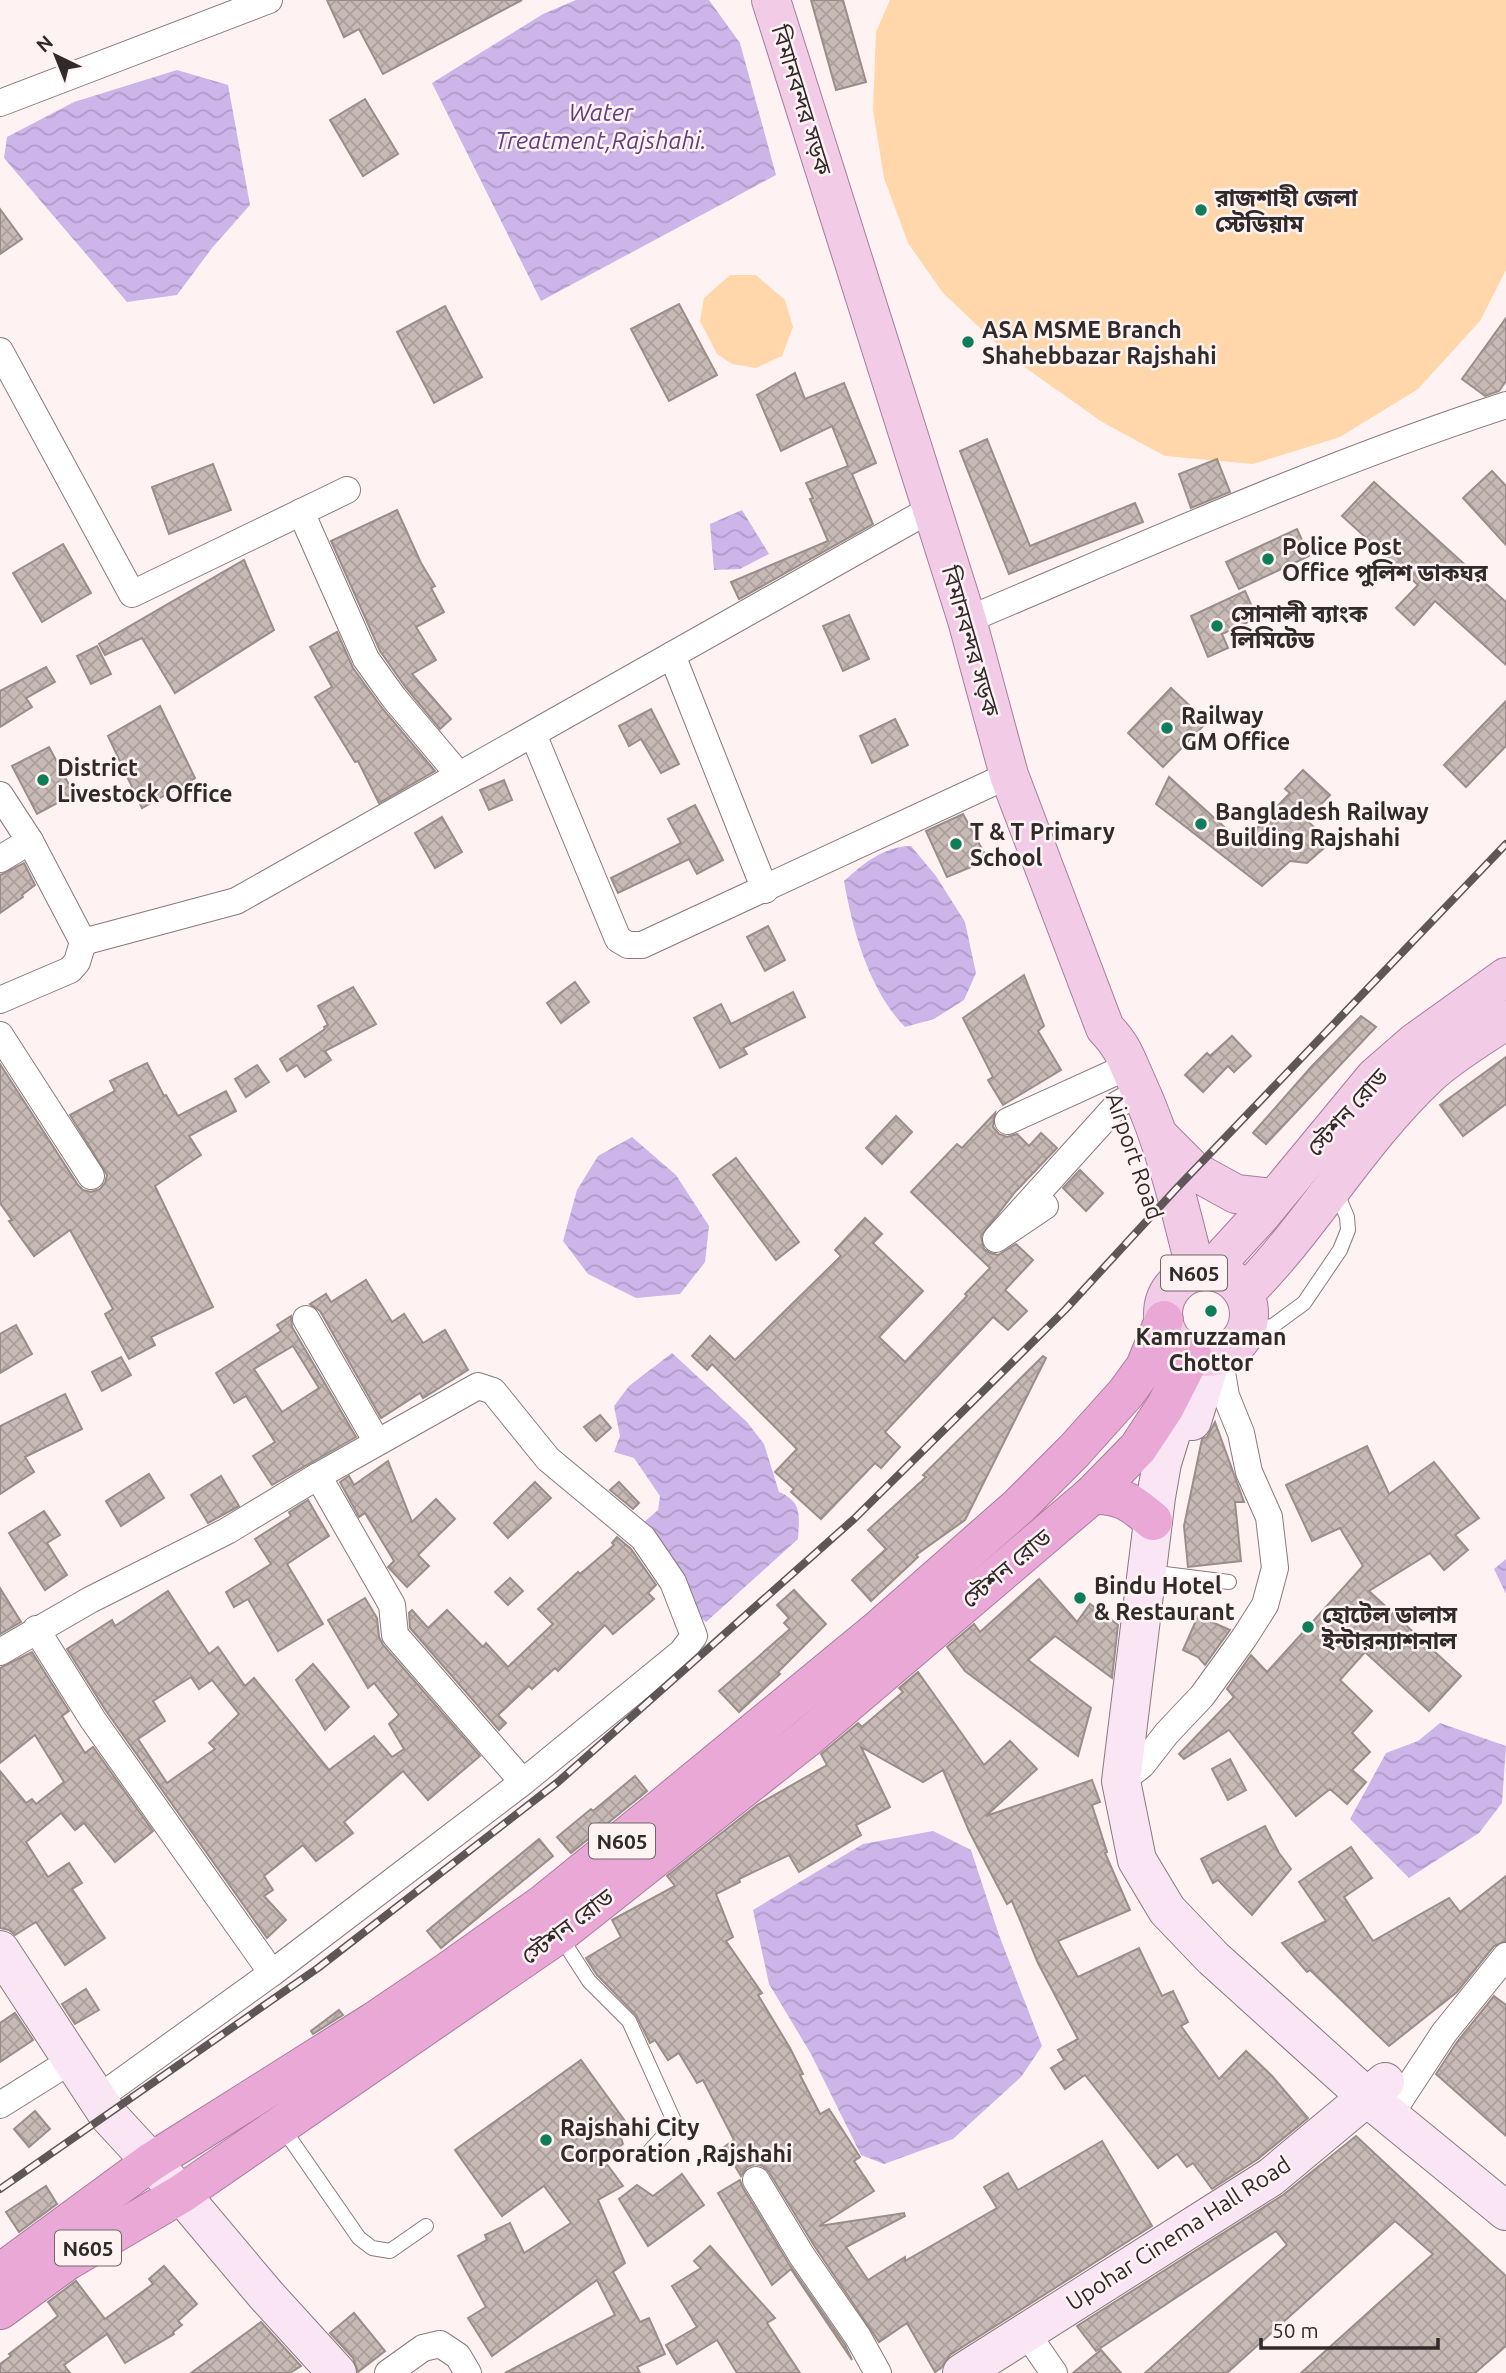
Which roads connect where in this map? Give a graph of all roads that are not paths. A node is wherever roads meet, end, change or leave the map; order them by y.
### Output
1 (269, 0) edge
2 (771, 0) edge
3 (0, 103) edge
4 (0, 351) edge
5 (1506, 405) edge
6 (346, 490) dead end
7 (931, 509) junction
8 (301, 512) junction
9 (967, 620) junction
10 (672, 655) junction
11 (533, 734) junction
12 (459, 775) junction
13 (1010, 775) junction
14 (0, 795) edge
15 (30, 841) junction
16 (0, 859) edge
17 (765, 890) junction
18 (83, 942) junction
19 (1506, 977) edge
20 (0, 1000) edge
21 (1506, 1020) edge
22 (1105, 1028) joint
23 (0, 1035) edge
24 (1124, 1084) junction
25 (1008, 1121) dead end
26 (1159, 1135) junction
27 (91, 1175) dead end
28 (1334, 1186) junction
29 (1274, 1198) junction
30 (1045, 1206) dead end
31 (1186, 1287) junction
32 (1245, 1293) junction
33 (306, 1319) dead end
34 (1212, 1351) junction
35 (377, 1442) junction
36 (318, 1476) junction
37 (1092, 1495) junction
38 (1153, 1521) junction
39 (1160, 1573) junction
40 (1229, 1582) dead end
41 (36, 1629) junction
42 (0, 1652) edge
43 (1131, 1773) junction
44 (523, 1782) junction
45 (551, 1919) junction
46 (0, 1950) edge
47 (1506, 1956) edge
48 (272, 1973) junction
49 (72, 2060) junction
50 (1386, 2098) junction
51 (97, 2099) junction
52 (0, 2105) edge
53 (281, 2126) junction
54 (650, 2151) dead end
55 (151, 2162) junction
56 (755, 2180) dead end
57 (1506, 2186) edge
58 (181, 2194) junction
59 (1506, 2211) edge
60 (426, 2226) dead end
61 (0, 2273) edge
62 (0, 2310) edge
63 (1025, 2332) junction
64 (337, 2373) edge
65 (388, 2373) edge
66 (468, 2373) edge
67 (878, 2373) edge
68 (962, 2373) edge
69 (1054, 2373) edge

1 - 3 street
2 - 7 main road, বিমানবন্দর সড়ক
4 - 8 street
5 - 9 street
6 - 8 street
7 - 9 main road, বিমানবন্দর সড়ক
7 - 10 street
8 - 12 street
9 - 13 main road, বিমানবন্দর সড়ক
10 - 11 street
10 - 17 street
11 - 12 street
11 - 17 street
12 - 18 street
13 - 17 street
13 - 22 main road, বিমানবন্দর সড়ক
14 - 15 street
15 - 16 street
15 - 18 street
18 - 20 street
19 - 29 main road, স্টেশন রোড
21 - 28 main road, স্টেশন রোড
22 - 24 main road, Airport Road
23 - 27 street
24 - 25 street
24 - 26 main road
24 - 30 street
24 - 31 main road, Airport Road
26 - 29 main road
26 - 31 main road
28 - 32 main road, স্টেশন রোড
28 - 34 lane
29 - 31 main road, স্টেশন রোড
31 - 32 main road, N605
31 - 34 main road, N605
31 - 45 highway, স্টেশন রোড / N605
32 - 34 main road, N605
33 - 35 street
34 - 37 highway, স্টেশন রোড / N605
34 - 38 main road
34 - 39 main road
34 - 43 street
35 - 36 street
35 - 44 street
36 - 41 street
36 - 44 street
37 - 38 highway
37 - 45 highway, স্টেশন রোড / N605
38 - 39 main road
39 - 40 lane
39 - 43 main road
41 - 42 street
41 - 48 street
43 - 50 main road
44 - 48 street
45 - 53 highway, স্টেশন রোড / N605
45 - 54 lane
45 - 55 highway, স্টেশন রোড / N605
46 - 49 main road
47 - 50 street
48 - 51 street
49 - 51 main road
49 - 52 street
50 - 57 main road
50 - 59 main road
50 - 63 main road, Upohar Cinema Hall Road
51 - 55 main road
53 - 58 highway, স্টেশন রোড / N605
53 - 60 lane
55 - 58 main road
55 - 61 highway, স্টেশন রোড / N605
56 - 67 street
58 - 62 highway, স্টেশন রোড / N605
58 - 64 main road
63 - 68 main road, Upohar Cinema Hall Road
63 - 69 street
65 - 66 street

